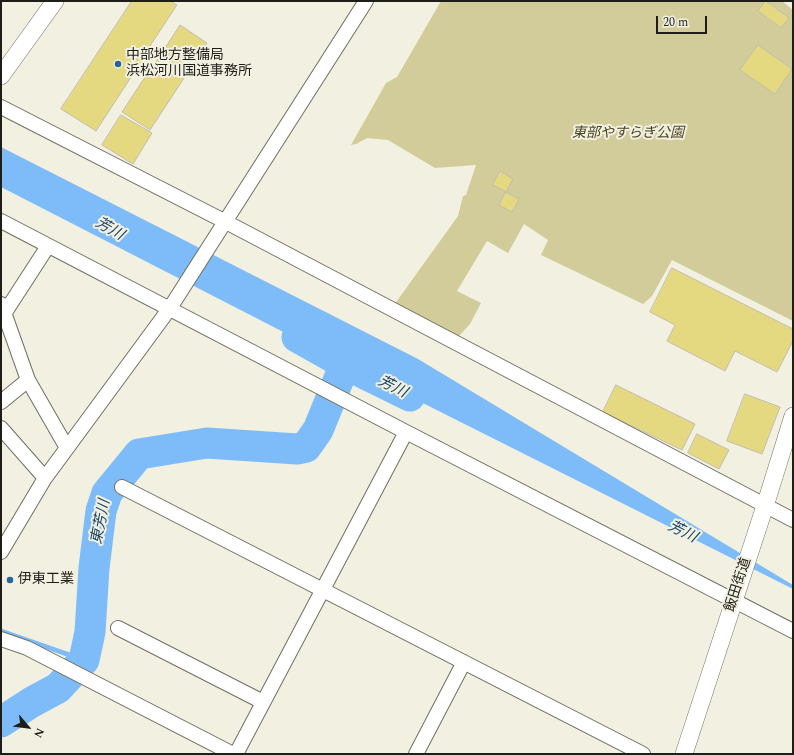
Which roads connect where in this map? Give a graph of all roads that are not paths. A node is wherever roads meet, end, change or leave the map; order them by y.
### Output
1 (55, 1) edge
2 (366, 1) edge
3 (1, 76) edge
4 (1, 107) edge
5 (1, 221) edge
6 (224, 225) junction
7 (48, 246) junction
8 (171, 307) junction
9 (3, 309) edge
10 (28, 380) junction
11 (1, 402) edge
12 (793, 416) edge
13 (1, 428) edge
14 (406, 432) junction
15 (67, 448) junction
16 (45, 478) junction
17 (122, 487) dead end
18 (765, 506) junction
19 (793, 520) edge
20 (1, 552) edge
21 (322, 589) junction
22 (734, 600) junction
23 (118, 628) dead end
24 (793, 631) edge
25 (1, 639) edge
26 (464, 662) junction
27 (263, 702) junction
28 (233, 754) edge
29 (236, 754) edge
30 (416, 754) edge
31 (643, 754) edge
32 (684, 754) edge

1 - 3 street
2 - 6 street
4 - 6 street
5 - 7 street
6 - 8 street
6 - 18 street
7 - 8 street
7 - 9 street
8 - 14 street
8 - 15 street
9 - 10 street
10 - 11 street
10 - 15 street
12 - 18 street, 飯田街道
13 - 16 street
14 - 21 street
14 - 22 street
15 - 16 street
16 - 20 street
17 - 21 street
18 - 19 street
18 - 22 street, 飯田街道
21 - 26 street
21 - 27 street
22 - 24 street
22 - 32 street, 飯田街道
23 - 27 street
25 - 28 street
26 - 30 street
26 - 31 street
27 - 29 street

